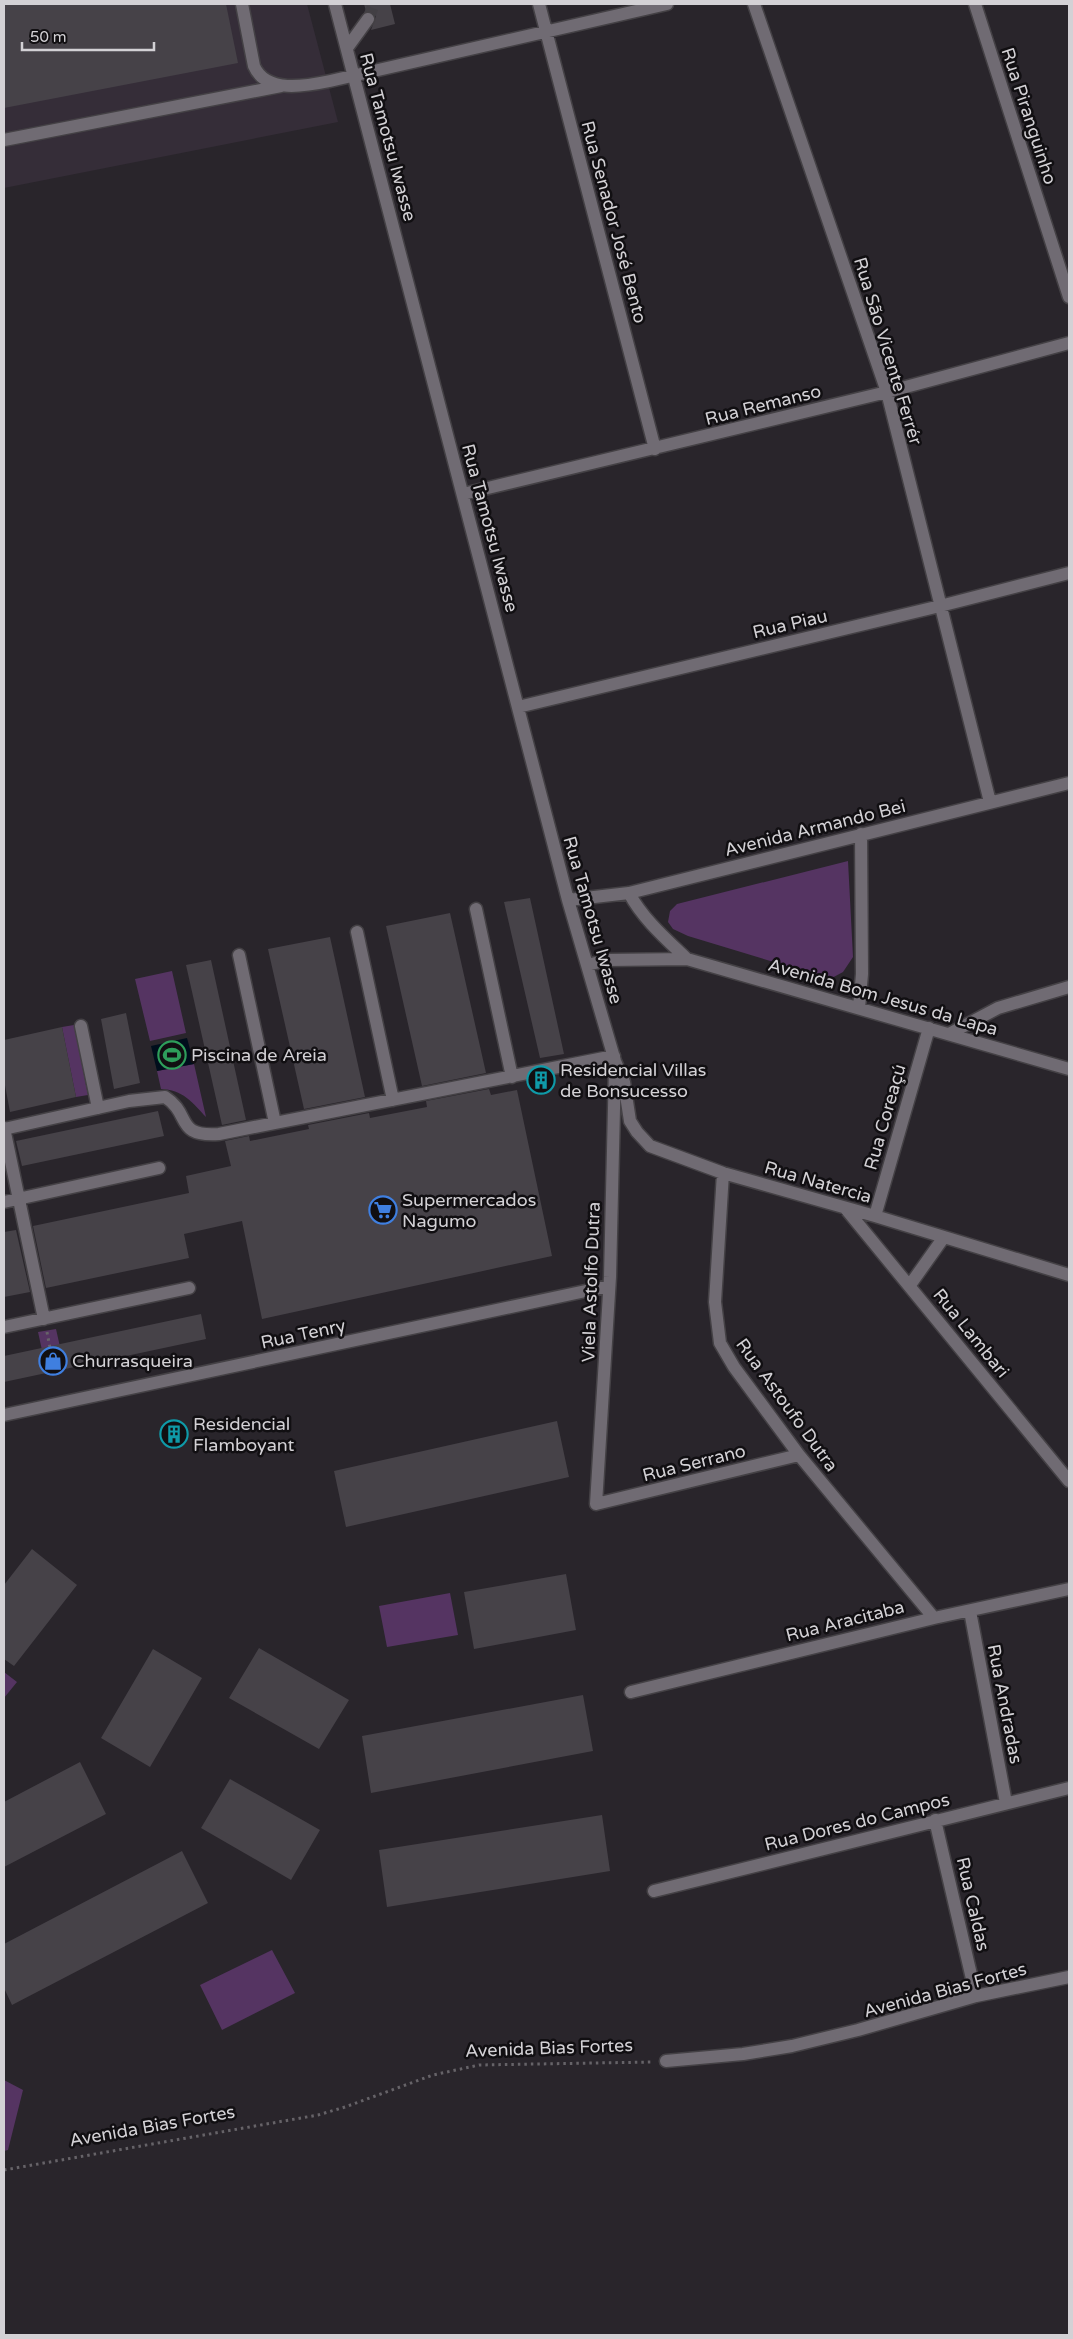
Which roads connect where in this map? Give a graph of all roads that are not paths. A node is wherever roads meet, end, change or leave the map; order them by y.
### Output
1 (242, 4) edge
2 (335, 4) edge
3 (539, 4) edge
4 (668, 4) edge
5 (754, 4) edge
6 (975, 4) edge
7 (368, 19) tunnel mouth
8 (546, 30) junction
9 (347, 48) junction
10 (353, 75) junction
11 (282, 86) junction
12 (4, 140) edge
13 (1069, 297) edge
14 (1069, 343) edge
15 (887, 392) junction
16 (655, 449) junction
17 (463, 494) junction
18 (1069, 573) edge
19 (940, 606) junction
20 (518, 707) junction
21 (1069, 783) edge
22 (990, 802) junction
23 (861, 834) junction
24 (629, 893) junction
25 (568, 900) junction
26 (476, 909) dead end
27 (357, 932) dead end
28 (239, 956) dead end
29 (686, 959) junction
30 (587, 964) junction
31 (1069, 987) edge
32 (859, 1008) junction
33 (81, 1026) dead end
34 (929, 1028) junction
35 (949, 1034) junction
36 (614, 1058) junction
37 (1069, 1068) edge
38 (512, 1077) junction
39 (393, 1100) junction
40 (98, 1108) junction
41 (275, 1123) junction
42 (4, 1128) edge
43 (159, 1168) dead end
44 (722, 1173) junction
45 (19, 1198) junction
46 (4, 1202) edge
47 (846, 1209) junction
48 (875, 1216) junction
49 (944, 1237) junction
50 (1069, 1275) edge
51 (610, 1286) junction
52 (910, 1286) junction
53 (189, 1288) dead end
54 (44, 1319) junction
55 (4, 1327) edge
56 (4, 1415) edge
57 (799, 1455) junction
58 (1069, 1480) edge
59 (596, 1504) joint
60 (1069, 1589) edge
61 (970, 1611) junction
62 (934, 1618) junction
63 (631, 1692) dead end
64 (1069, 1788) edge
65 (1006, 1803) junction
66 (935, 1820) junction
67 (654, 1891) dead end
68 (1069, 1977) edge
69 (976, 1996) junction
70 (666, 2062) road end

1 - 11 street
2 - 9 street, Rua Tamotsu Iwasse
3 - 8 street, Rua Senador José Bento
4 - 8 street
5 - 15 street, Rua São Vicente Ferrér
6 - 13 street, Rua Piranguinho
7 - 9 street
8 - 10 street
8 - 16 street, Rua Senador José Bento
9 - 10 street, Rua Tamotsu Iwasse
10 - 11 street
10 - 17 street, Rua Tamotsu Iwasse
11 - 12 street
14 - 15 street, Rua Remanso
15 - 16 street, Rua Remanso
15 - 19 street, Rua São Vicente Ferrér
16 - 17 street, Rua Remanso
17 - 20 street, Rua Tamotsu Iwasse
18 - 19 street, Rua Piau
19 - 20 street, Rua Piau
19 - 22 street, Rua São Vicente Ferrér
20 - 25 street, Rua Tamotsu Iwasse
21 - 22 street, Avenida Armando Bei
22 - 23 street, Avenida Armando Bei
23 - 24 street, Avenida Armando Bei
23 - 32 street
24 - 25 street, Avenida Armando Bei
24 - 29 street, Avenida Bom Jesus da Lapa
25 - 30 street, Rua Tamotsu Iwasse
26 - 38 street
27 - 39 street
28 - 41 street
29 - 30 street, Avenida Bom Jesus da Lapa
29 - 32 street, Avenida Bom Jesus da Lapa
30 - 36 street, Rua Tamotsu Iwasse
31 - 35 street
32 - 34 street, Avenida Bom Jesus da Lapa
33 - 40 street
34 - 35 street, Avenida Bom Jesus da Lapa
34 - 48 street, Rua Coreaçú
35 - 37 street, Avenida Bom Jesus da Lapa
36 - 38 street
36 - 44 street, Rua Natercia
36 - 51 street, Viela Astolfo Dutra
38 - 39 street
39 - 41 street
40 - 41 street
40 - 42 street
42 - 45 street
43 - 45 street
44 - 47 street, Rua Natercia
44 - 57 street, Rua Astoufo Dutra
45 - 46 street
45 - 54 street
47 - 48 street, Rua Natercia
47 - 52 street, Rua Lambari
48 - 49 street, Rua Natercia
49 - 50 street, Rua Natercia
49 - 52 street
51 - 56 street, Rua Tenry
51 - 59 street, Viela Astolfo Dutra
52 - 58 street, Rua Lambari
53 - 54 street
54 - 55 street
57 - 59 street, Rua Serrano
57 - 62 street, Rua Astoufo Dutra
60 - 61 street, Rua Aracitaba
61 - 62 street, Rua Aracitaba
61 - 65 street, Rua Andradas
62 - 63 street, Rua Aracitaba
64 - 65 street, Rua Dores do Campos
65 - 66 street, Rua Dores do Campos
66 - 67 street, Rua Dores do Campos
66 - 69 street, Rua Caldas
68 - 69 street, Avenida Bias Fortes
69 - 70 street, Avenida Bias Fortes

